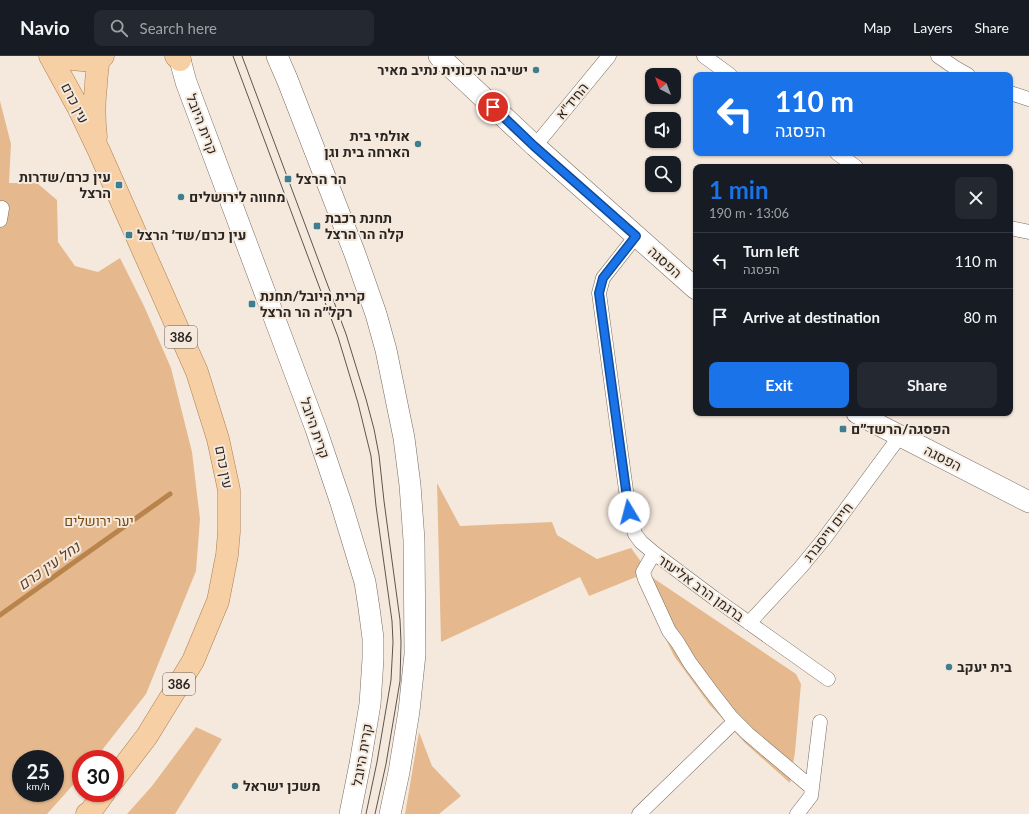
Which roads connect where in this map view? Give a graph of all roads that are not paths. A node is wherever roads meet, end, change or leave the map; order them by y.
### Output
1 (50, 56) edge
2 (58, 56) edge
3 (277, 56) edge
4 (439, 56) edge
5 (609, 56) edge
6 (704, 56) edge
7 (938, 56) edge
8 (100, 57) edge
9 (178, 57) edge
10 (726, 72) edge
11 (963, 72) edge
12 (1013, 94) edge
13 (1029, 99) edge
14 (534, 146) junction
15 (99, 151) junction
16 (841, 156) edge
17 (852, 164) edge
18 (1013, 229) edge
19 (1029, 232) edge
20 (636, 236) junction
21 (693, 286) edge
22 (862, 416) edge
23 (900, 436) junction
24 (1029, 502) edge
25 (654, 553) junction
26 (749, 623) junction
27 (828, 678) dead end
28 (735, 721) junction
29 (820, 722) dead end
30 (124, 766) edge
31 (812, 788) junction
32 (98, 802) edge
33 (87, 814) edge
34 (350, 814) edge
35 (390, 814) edge
36 (639, 814) edge
37 (797, 814) edge

1 - 15 main road, עין כרם / 386
2 - 8 main road
3 - 35 main road
4 - 14 main road, הפסגה
5 - 14 street, החיד"א
6 - 10 street
7 - 11 street
8 - 15 main road, עין כרם / 386
9 - 34 main road, קרית היובל
12 - 13 street
14 - 20 main road, הפסגה
15 - 30 main road, עין כרם / 386
16 - 17 street
18 - 19 street
20 - 21 main road, הפסגה
20 - 25 street, ברגמן הרב אליעזר
22 - 23 main road, הפסגה
23 - 24 main road, הפסגה
23 - 26 street, חיים וייסברג
25 - 26 street, ברגמן הרב אליעזר
25 - 28 street, ברגמן הרב אליעזר
26 - 27 street, ברגמן הרב אליעזר
28 - 31 street, ברגמן הרב אליעזר
28 - 36 street
29 - 31 street
31 - 37 street
32 - 33 main road

